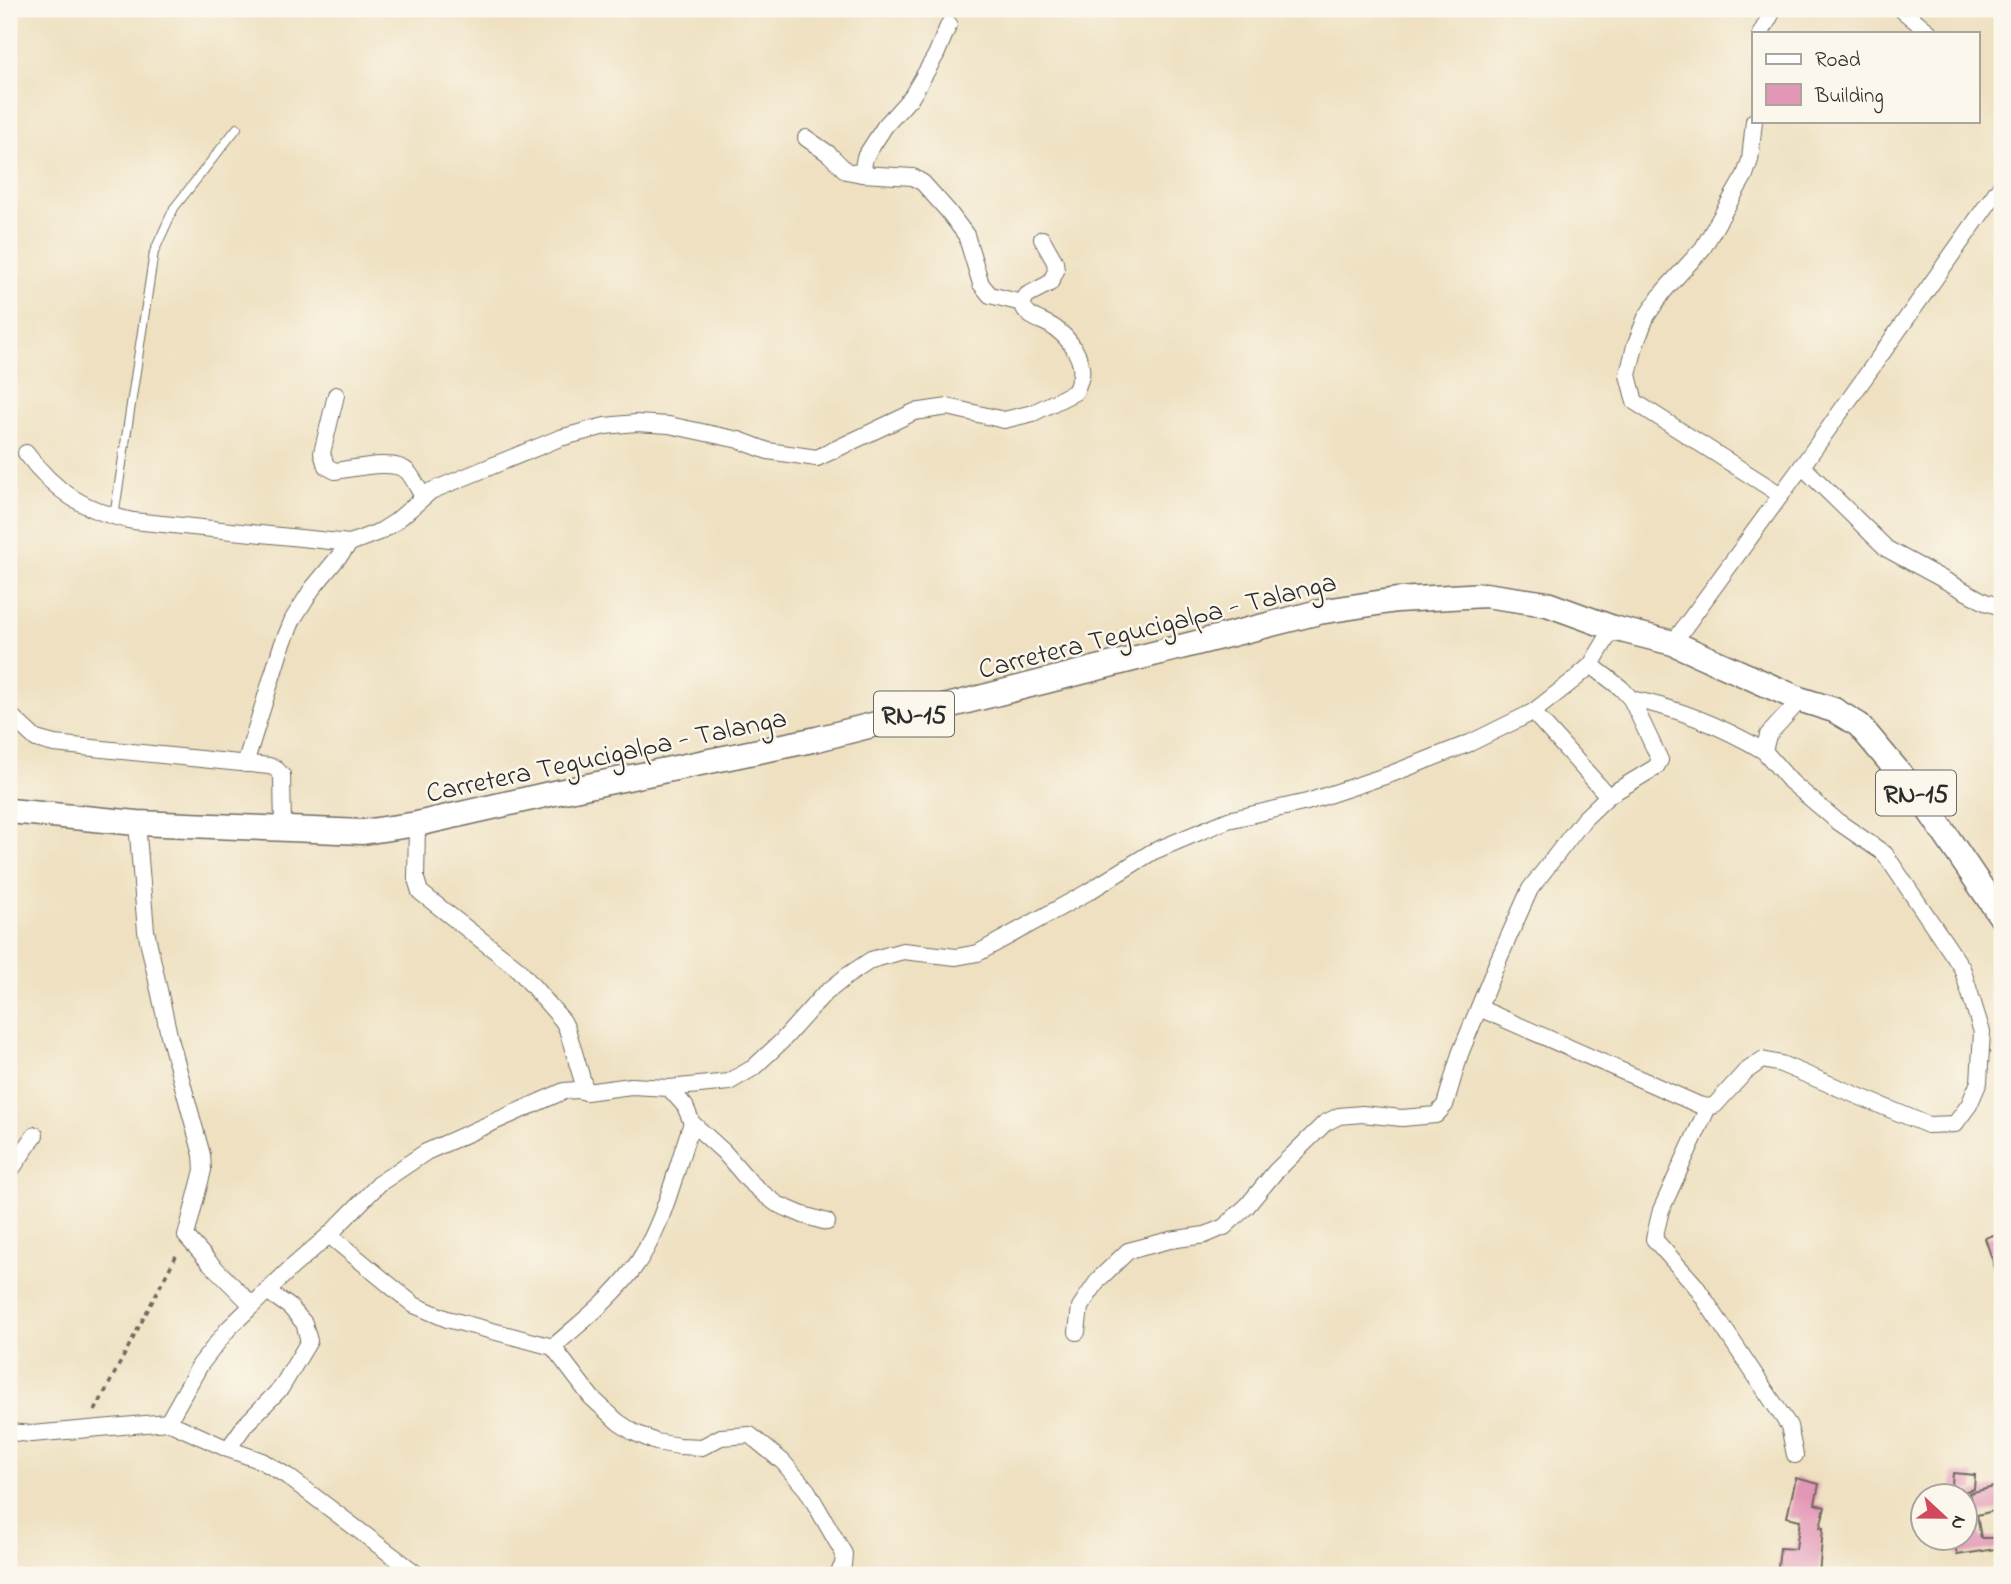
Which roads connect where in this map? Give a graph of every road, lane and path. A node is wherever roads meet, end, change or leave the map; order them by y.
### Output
1 (1774, 9) edge
2 (1901, 9) edge
3 (949, 24) dead end
4 (1762, 32) edge
5 (1929, 32) edge
6 (1754, 122) edge
7 (237, 128) dead end
8 (806, 138) dead end
9 (862, 174) junction
10 (2002, 184) edge
11 (1042, 239) dead end
12 (1022, 303) junction
13 (336, 395) dead end
14 (26, 453) dead end
15 (1802, 466) junction
16 (1781, 495) junction
17 (423, 496) junction
18 (114, 517) junction
19 (350, 543) junction
20 (2002, 607) edge
21 (1614, 628) junction
22 (1674, 643) junction
23 (1591, 665) junction
24 (1631, 699) junction
25 (1801, 699) junction
26 (1533, 712) junction
27 (9, 714) edge
28 (1764, 751) junction
29 (245, 764) junction
30 (1608, 796) junction
31 (9, 811) edge
32 (137, 823) junction
33 (417, 824) junction
34 (283, 829) junction
35 (2002, 918) edge
36 (1479, 1008) junction
37 (669, 1088) junction
38 (586, 1091) junction
39 (1708, 1107) junction
40 (692, 1123) junction
41 (35, 1135) dead end
42 (9, 1173) edge
43 (827, 1222) dead end
44 (329, 1235) junction
45 (186, 1236) junction
46 (267, 1291) junction
47 (252, 1305) junction
48 (1077, 1332) dead end
49 (553, 1347) junction
50 (167, 1422) junction
51 (86, 1429) junction
52 (9, 1433) edge
53 (228, 1449) junction
54 (1795, 1455) dead end
55 (418, 1575) edge
56 (837, 1575) edge

1 - 4 street
2 - 5 street
3 - 9 street
6 - 16 street
7 - 18 lane
8 - 9 street
9 - 12 street
10 - 15 street
11 - 12 street
12 - 17 street
13 - 17 street
14 - 18 street
15 - 16 street
15 - 20 street
16 - 22 street
17 - 19 street
18 - 19 street
19 - 29 street
21 - 22 main road, Carretera Tegucigalpa - Talanga / RN-15
21 - 23 street
21 - 33 main road, Carretera Tegucigalpa - Talanga / RN-15
22 - 25 main road, Carretera Tegucigalpa - Talanga / RN-15
23 - 24 street
23 - 26 street
24 - 28 street
24 - 30 street
25 - 28 street
25 - 35 main road, Carretera Tegucigalpa - Talanga / RN-15
26 - 30 street
26 - 37 street
27 - 29 street
28 - 39 street
29 - 34 street
30 - 36 street
31 - 32 main road, Carretera Tegucigalpa - Talanga / RN-15
32 - 34 main road, Carretera Tegucigalpa - Talanga / RN-15
32 - 45 street
33 - 34 main road, Carretera Tegucigalpa - Talanga / RN-15
33 - 38 street
36 - 39 street
36 - 48 street
37 - 38 street
37 - 40 street
38 - 44 street
39 - 54 street
40 - 43 street
40 - 49 street
41 - 42 street
44 - 46 street
44 - 49 street
45 - 47 street
45 - 51 path
46 - 47 street
46 - 53 street
47 - 50 street
49 - 56 street
50 - 51 street
50 - 53 street
51 - 52 street
53 - 55 street

